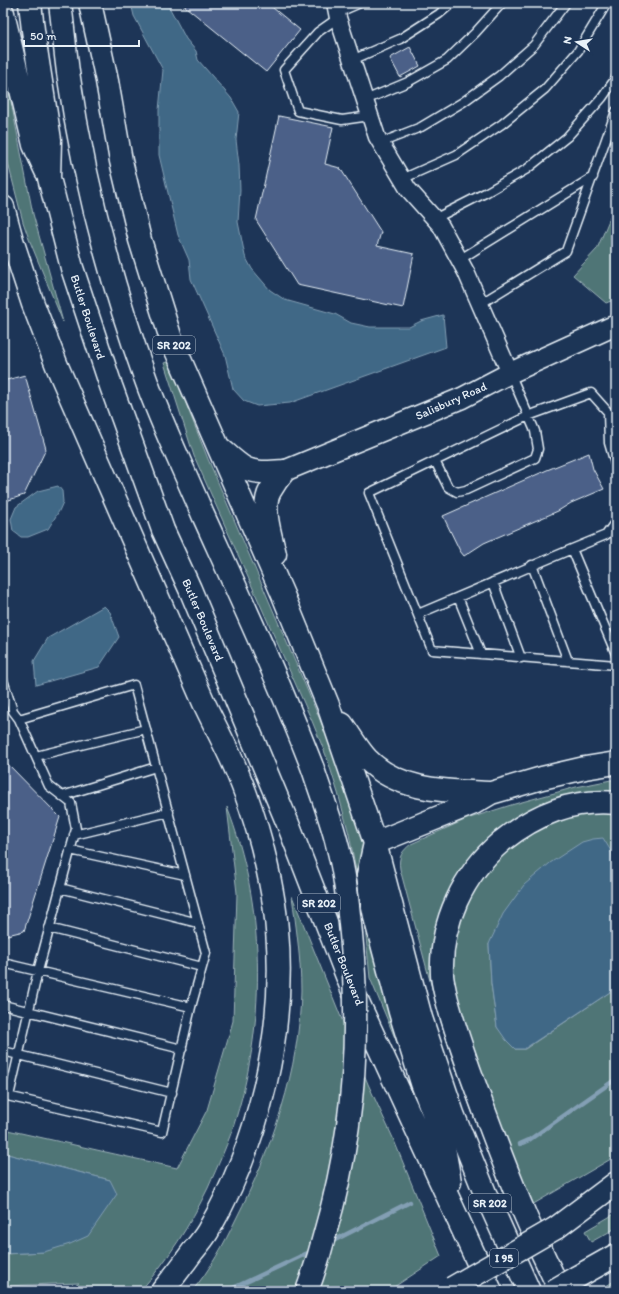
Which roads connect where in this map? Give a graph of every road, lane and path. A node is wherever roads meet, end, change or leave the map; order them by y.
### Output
1 (30, 3) edge
2 (60, 3) edge
3 (90, 3) edge
4 (105, 3) edge
5 (360, 3) edge
6 (452, 3) edge
7 (502, 3) edge
8 (566, 3) edge
9 (607, 3) edge
10 (337, 11) edge
11 (3, 13) edge
12 (352, 60) junction
13 (616, 78) edge
14 (107, 81) junction
15 (365, 100) junction
16 (616, 111) edge
17 (370, 116) junction
18 (380, 143) junction
19 (592, 177) junction
20 (49, 178) junction
21 (402, 178) junction
22 (3, 207) edge
23 (434, 219) junction
24 (459, 260) junction
25 (480, 304) junction
26 (616, 325) edge
27 (510, 373) junction
28 (528, 416) junction
29 (217, 446) junction
30 (435, 461) junction
31 (616, 467) edge
32 (284, 471) junction
33 (616, 521) edge
34 (572, 549) junction
35 (532, 565) junction
36 (493, 582) junction
37 (190, 588) junction
38 (283, 595) junction
39 (458, 597) junction
40 (418, 614) junction
41 (481, 654) junction
42 (616, 654) edge
43 (521, 658) junction
44 (568, 661) junction
45 (616, 665) edge
46 (3, 680) edge
47 (328, 705) junction
48 (20, 719) junction
49 (146, 729) junction
50 (230, 755) junction
51 (36, 756) junction
52 (616, 762) edge
53 (156, 766) junction
54 (491, 793) junction
55 (62, 796) junction
56 (616, 803) edge
57 (168, 812) junction
58 (74, 836) junction
59 (375, 843) junction
60 (70, 850) junction
61 (185, 875) junction
62 (60, 888) junction
63 (198, 923) junction
64 (49, 928) junction
65 (3, 963) edge
66 (202, 967) junction
67 (38, 971) junction
68 (3, 1005) edge
69 (191, 1007) junction
70 (28, 1011) junction
71 (182, 1049) junction
72 (3, 1051) edge
73 (18, 1055) junction
74 (172, 1093) junction
75 (6, 1096) edge
76 (616, 1183) edge
77 (616, 1193) edge
78 (456, 1213) junction
79 (556, 1228) junction
80 (616, 1254) edge
81 (449, 1290) edge
82 (162, 1291) edge
83 (307, 1291) edge
84 (491, 1291) edge
85 (529, 1291) edge
86 (554, 1291) edge
87 (560, 1291) edge

1 - 20 main road, Butler Boulevard / SR 202
2 - 83 main road, bridge
3 - 14 main road, SR 202
4 - 14 main road
5 - 10 lane
6 - 12 lane
7 - 15 lane
8 - 18 lane
9 - 21 lane
10 - 12 street
10 - 17 lane
11 - 20 main road
12 - 15 street
13 - 23 lane
14 - 29 main road, SR 202
15 - 17 street
16 - 19 lane
17 - 18 street
18 - 21 street
19 - 24 lane
19 - 25 lane
20 - 37 main road, Butler Boulevard / SR 202
21 - 23 street
22 - 50 main road
23 - 24 street
24 - 25 street
25 - 27 street
26 - 27 street, Salisbury Road
27 - 28 lane
27 - 32 street, Salisbury Road
28 - 30 lane
28 - 30 lane
28 - 31 lane
29 - 32 main road
29 - 38 main road, SR 202
30 - 40 lane
32 - 38 main road
33 - 34 lane
34 - 35 lane
34 - 42 lane
35 - 36 lane
35 - 44 lane
36 - 39 lane
36 - 43 lane
37 - 50 main road
37 - 78 main road, Butler Boulevard / SR 202
38 - 47 main road, SR 202
39 - 40 lane
39 - 41 lane
40 - 41 lane
41 - 43 lane
43 - 44 lane
44 - 45 lane
46 - 48 lane
47 - 54 main road
47 - 59 main road, SR 202
48 - 49 lane
48 - 51 lane
49 - 51 lane
49 - 53 lane
50 - 82 main road
51 - 55 lane
52 - 54 main road
53 - 55 lane
53 - 57 lane
54 - 59 main road
55 - 58 lane
56 - 87 main road
57 - 58 lane
57 - 61 lane
58 - 60 lane
59 - 78 main road
59 - 85 main road, SR 202
60 - 61 lane
60 - 62 lane
61 - 63 lane
62 - 63 lane
62 - 64 lane
63 - 66 lane
64 - 66 lane
64 - 67 lane
65 - 67 lane
66 - 69 lane
67 - 69 lane
67 - 70 lane
68 - 70 lane
69 - 71 lane
70 - 71 lane
70 - 73 lane
71 - 74 lane
72 - 73 lane
73 - 74 lane
73 - 75 lane
74 - 75 lane
76 - 79 main road
77 - 79 main road, I 95
78 - 84 main road, SR 202
79 - 81 main road, I 95, bridge
80 - 86 main road, bridge

